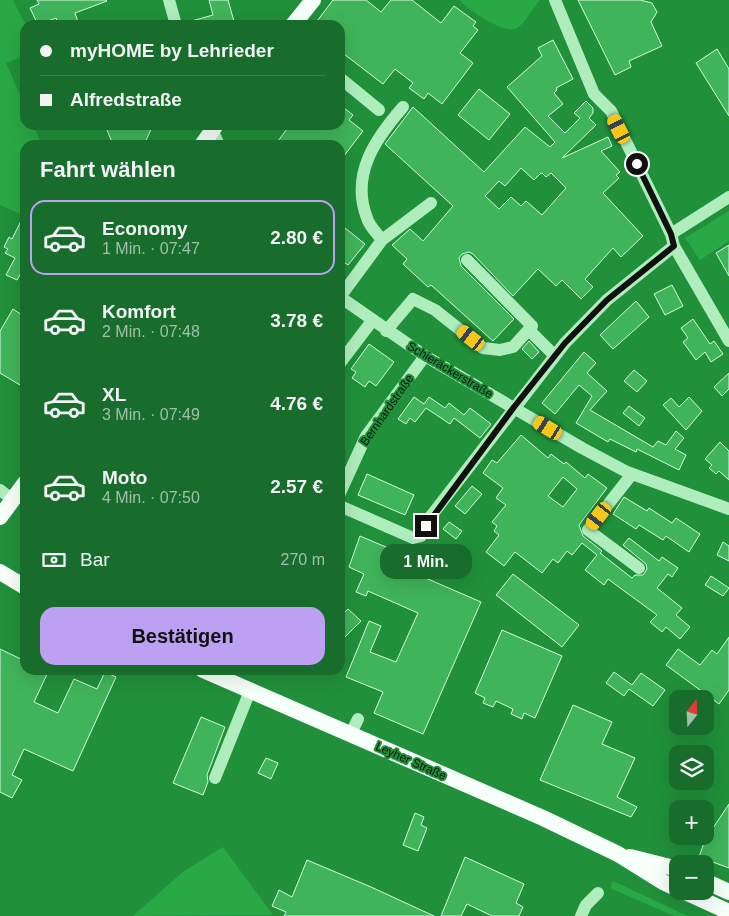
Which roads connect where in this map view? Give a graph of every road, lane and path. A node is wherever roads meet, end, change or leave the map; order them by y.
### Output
1 (169, 0) edge
2 (312, 0) edge
3 (555, 0) edge
4 (175, 20) edge
5 (297, 20) edge
6 (345, 82) edge
7 (403, 107) dead end
8 (379, 110) dead end
9 (729, 197) edge
10 (431, 203) dead end
11 (382, 240) junction
12 (673, 240) junction
13 (467, 260) dead end
14 (345, 290) edge
15 (345, 301) edge
16 (372, 320) junction
17 (528, 330) junction
18 (386, 331) junction
19 (729, 341) edge
20 (345, 356) edge
21 (425, 356) junction
22 (555, 356) junction
23 (514, 407) junction
24 (632, 474) junction
25 (345, 482) edge
26 (0, 490) edge
27 (20, 490) edge
28 (13, 500) junction
29 (345, 508) edge
30 (729, 509) edge
31 (0, 516) edge
32 (639, 568) dead end
33 (0, 572) edge
34 (20, 584) edge
35 (214, 675) edge
36 (250, 691) junction
37 (358, 718) dead end
38 (350, 735) junction
39 (215, 778) dead end
40 (618, 854) junction
41 (669, 867) edge
42 (669, 885) edge
43 (714, 885) edge
44 (729, 892) edge
45 (598, 893) dead end
46 (703, 900) edge
47 (729, 912) edge
48 (581, 916) edge

1 - 4 street
2 - 5 main road
3 - 12 street
6 - 8 street
7 - 11 street
9 - 12 street
10 - 11 street
11 - 14 street
12 - 19 street
12 - 22 street
13 - 17 street
15 - 16 street, Schieräckerstraße
16 - 18 street, Schieräckerstraße
16 - 20 street
17 - 18 street
17 - 22 street
18 - 21 street, Schieräckerstraße
21 - 23 street, Schieräckerstraße
21 - 25 street, Bernhardstraße
22 - 23 street
23 - 24 street, Schieräckerstraße
23 - 29 street
24 - 30 street, Schieräckerstraße
24 - 32 street
26 - 28 street
27 - 28 main road
28 - 31 main road
33 - 34 main road
35 - 36 main road, Leyher Straße
36 - 38 main road, Leyher Straße
36 - 39 street
37 - 38 street
38 - 40 main road, Leyher Straße
40 - 41 main road, Leyher Straße
40 - 42 main road, Leyher Straße
43 - 44 main road
45 - 48 street
46 - 47 main road

